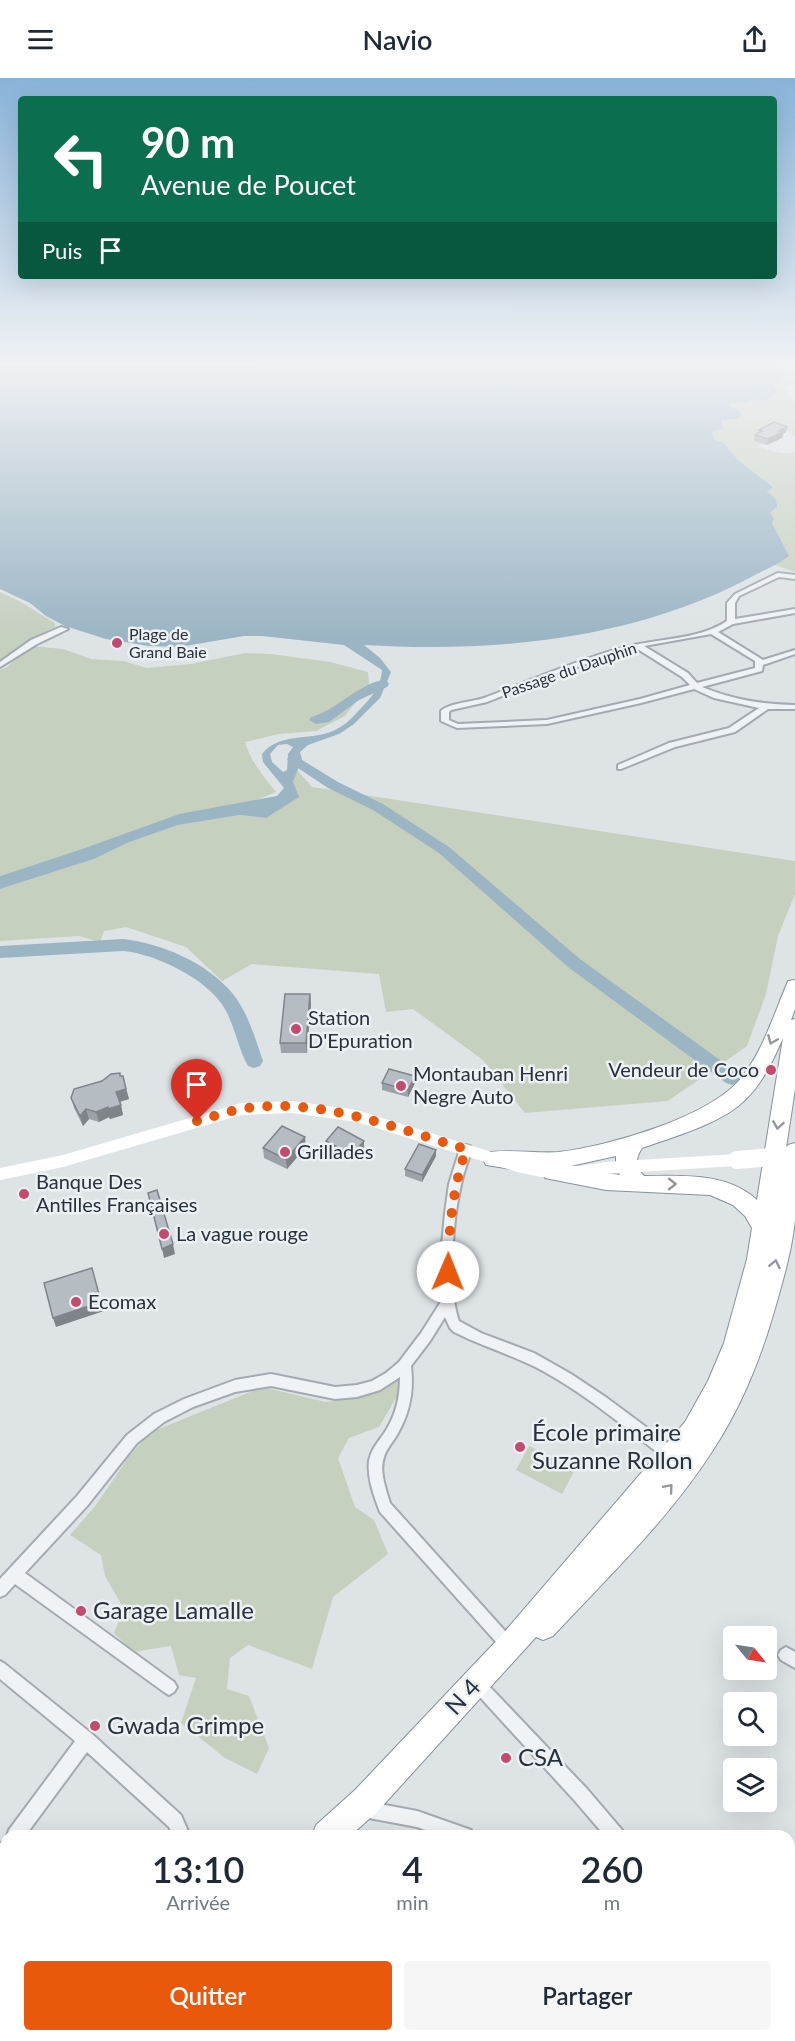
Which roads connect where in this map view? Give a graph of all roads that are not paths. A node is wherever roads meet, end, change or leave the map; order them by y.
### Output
1 (795, 577) edge
2 (795, 611) edge
3 (731, 622) junction
4 (64, 629) dead end
5 (713, 632) junction
6 (638, 645) junction
7 (795, 652) edge
8 (760, 663) junction
9 (0, 665) edge
10 (696, 687) junction
11 (767, 706) junction
12 (795, 707) edge
13 (621, 767) dead end
14 (795, 986) edge
15 (795, 1026) edge
16 (634, 1144) junction
17 (466, 1149) junction
18 (795, 1153) edge
19 (493, 1159) joint
20 (557, 1165) junction
21 (624, 1173) junction
22 (0, 1174) edge
23 (762, 1226) junction
24 (447, 1303) junction
25 (405, 1366) junction
26 (672, 1455) junction
27 (14, 1574) junction
28 (0, 1590) edge
29 (510, 1647) junction
30 (0, 1669) edge
31 (169, 1687) dead end
32 (483, 1689) junction
33 (86, 1740) junction
34 (369, 1810) junction
35 (19, 1830) edge
36 (179, 1830) edge
37 (334, 1830) edge
38 (351, 1830) edge
39 (448, 1830) edge
40 (611, 1830) edge

1 - 3 street
2 - 3 street, Passage du Dauphin
3 - 5 street, Passage du Dauphin
4 - 9 street
5 - 6 street, Passage du Dauphin
5 - 8 street
6 - 10 street
6 - 10 street, Passage du Dauphin
7 - 8 street
8 - 10 street
10 - 11 street
11 - 12 street
11 - 13 street
14 -> 16 highway
15 -> 23 highway, N 4
16 - 20 highway
16 - 21 highway
17 - 19 main road
17 - 22 main road
17 - 24 street
18 - 21 main road, bridge
32 -> 18 highway, N 4
19 - 20 highway
20 - 21 main road
20 - 21 highway
21 -> 23 highway
23 - 26 highway, N 4
24 - 25 street
24 - 26 street
25 - 27 street
25 - 29 street
26 - 29 highway, N 4
27 - 28 street
27 - 31 street
29 - 37 highway, N 4
30 - 33 street
32 - 34 highway, N 4
32 - 40 street
33 - 35 street
33 - 36 street
34 - 38 highway, N 4
34 - 39 street

